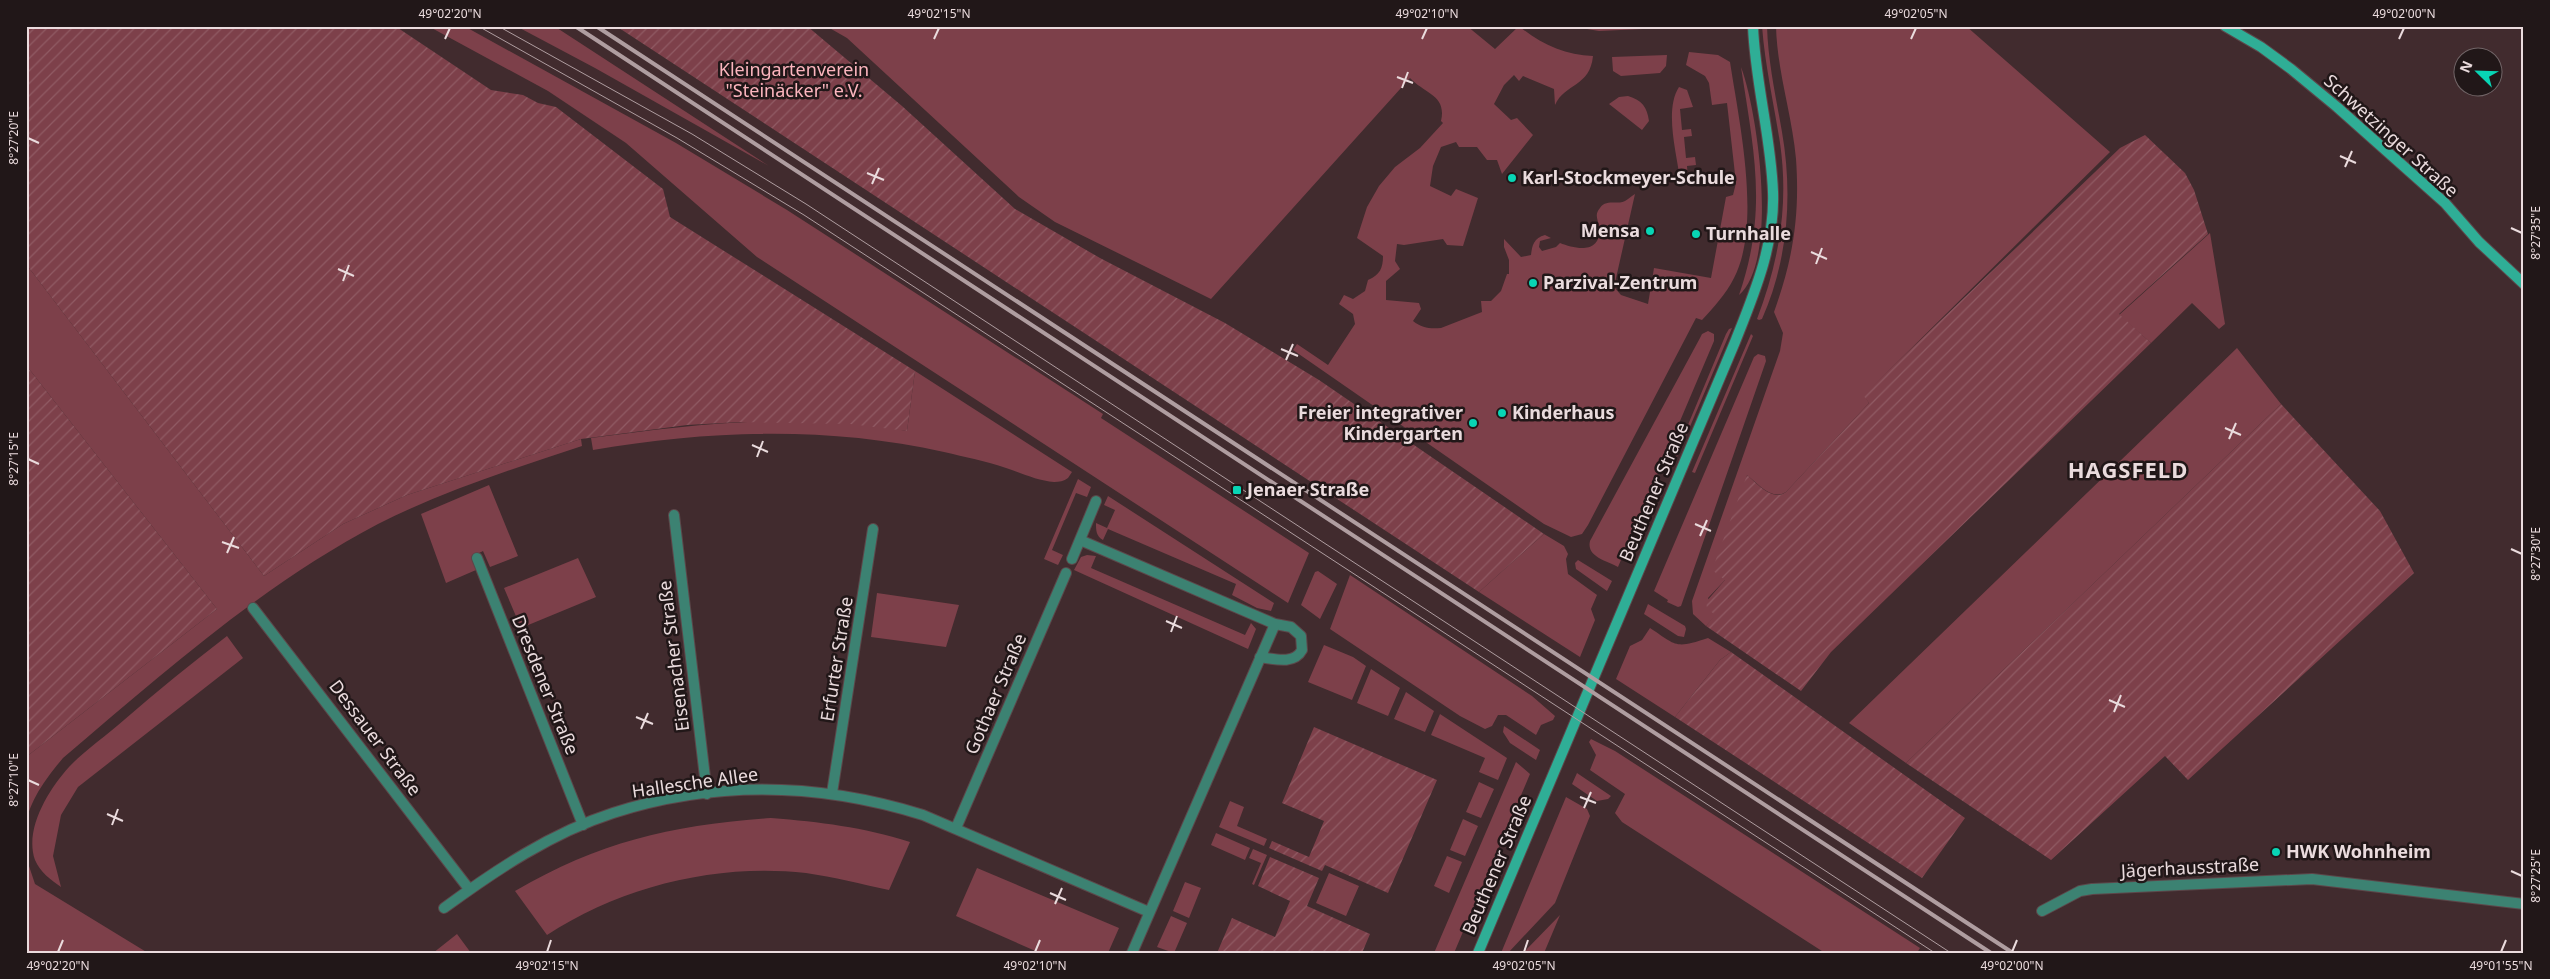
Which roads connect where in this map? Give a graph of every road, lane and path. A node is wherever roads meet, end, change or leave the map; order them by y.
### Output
1 (1753, 26) edge
2 (2225, 26) edge
3 (2524, 284) edge
4 (1096, 501) dead end
5 (674, 515) dead end
6 (872, 529) dead end
7 (1080, 540) junction
8 (477, 558) dead end
9 (1072, 559) dead end
10 (1066, 573) dead end
11 (253, 608) dead end
12 (1274, 624) junction
13 (1260, 657) junction
14 (832, 793) junction
15 (707, 794) junction
16 (583, 825) junction
17 (956, 828) junction
18 (469, 889) junction
19 (2524, 904) edge
20 (444, 908) dead end
21 (2042, 911) dead end
22 (1149, 912) junction
23 (1132, 953) edge
24 (1478, 953) edge

1 - 24 main road, Beuthener Straße
2 - 3 main road, Schwetzinger Straße
4 - 7 street
5 - 15 street, Eisenacher Straße
6 - 14 street, Erfurter Straße
7 - 9 street
7 - 12 street
8 - 16 street, Dresdener Straße
10 - 17 street, Gothaer Straße
11 - 18 street, Dessauer Straße
12 - 13 street
12 - 13 street
13 - 22 street
14 - 15 street, Hallesche Allee
14 - 17 street, Hallesche Allee
15 - 16 street, Hallesche Allee
16 - 18 street, Hallesche Allee
17 - 22 street, Hallesche Allee
18 - 20 street, Hallesche Allee
19 - 21 street, Jägerhausstraße
22 - 23 street

